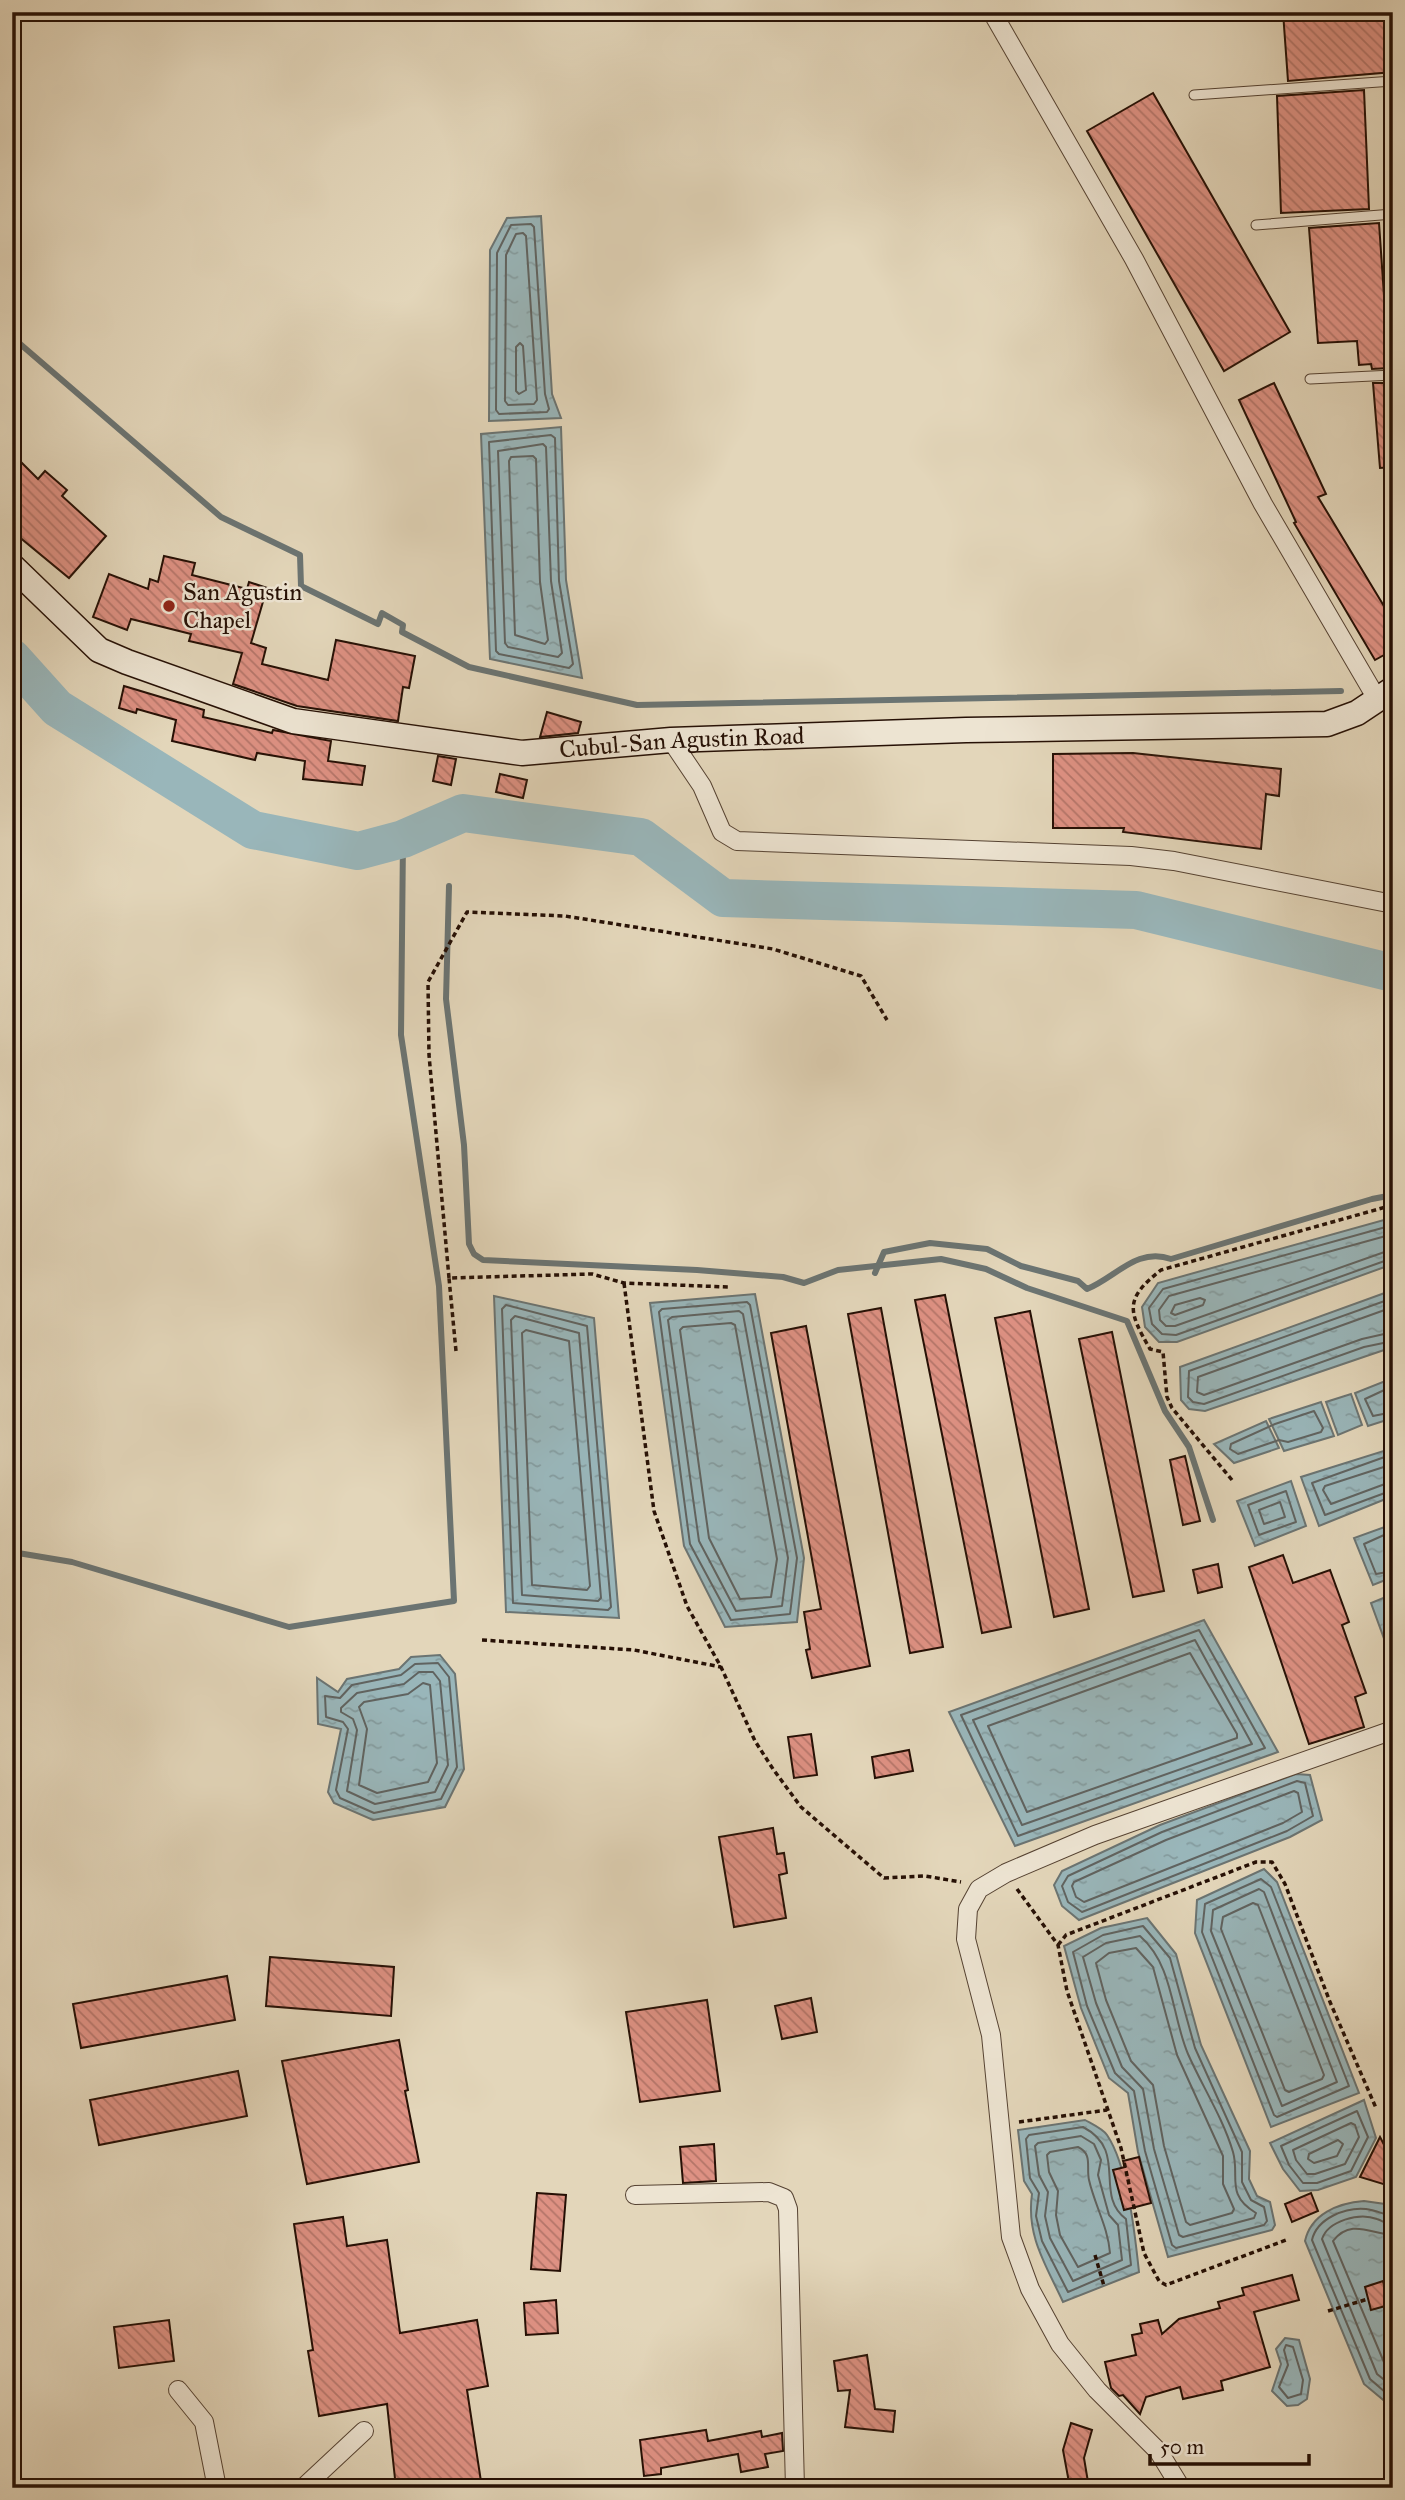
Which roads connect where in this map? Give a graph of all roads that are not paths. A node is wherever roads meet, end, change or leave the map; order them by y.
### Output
1 (992, 12) edge
2 (1393, 81) edge
3 (1194, 95) dead end
4 (1393, 214) edge
5 (1256, 226) dead end
6 (1393, 374) edge
7 (1310, 379) dead end
8 (12, 566) edge
9 (1385, 694) edge
10 (671, 740) junction
11 (1393, 904) edge
12 (1393, 1730) edge
13 (635, 2195) dead end
14 (178, 2390) dead end
15 (364, 2431) dead end
16 (218, 2488) edge
17 (303, 2488) edge
18 (795, 2488) edge
19 (1181, 2488) edge

1 - 9 street
2 - 3 lane
4 - 5 lane
6 - 7 lane
8 - 10 street, Cubul-San Agustin Road
9 - 10 street, Cubul-San Agustin Road
10 - 11 street
12 - 19 street
13 - 18 street
14 - 16 street
15 - 17 street

